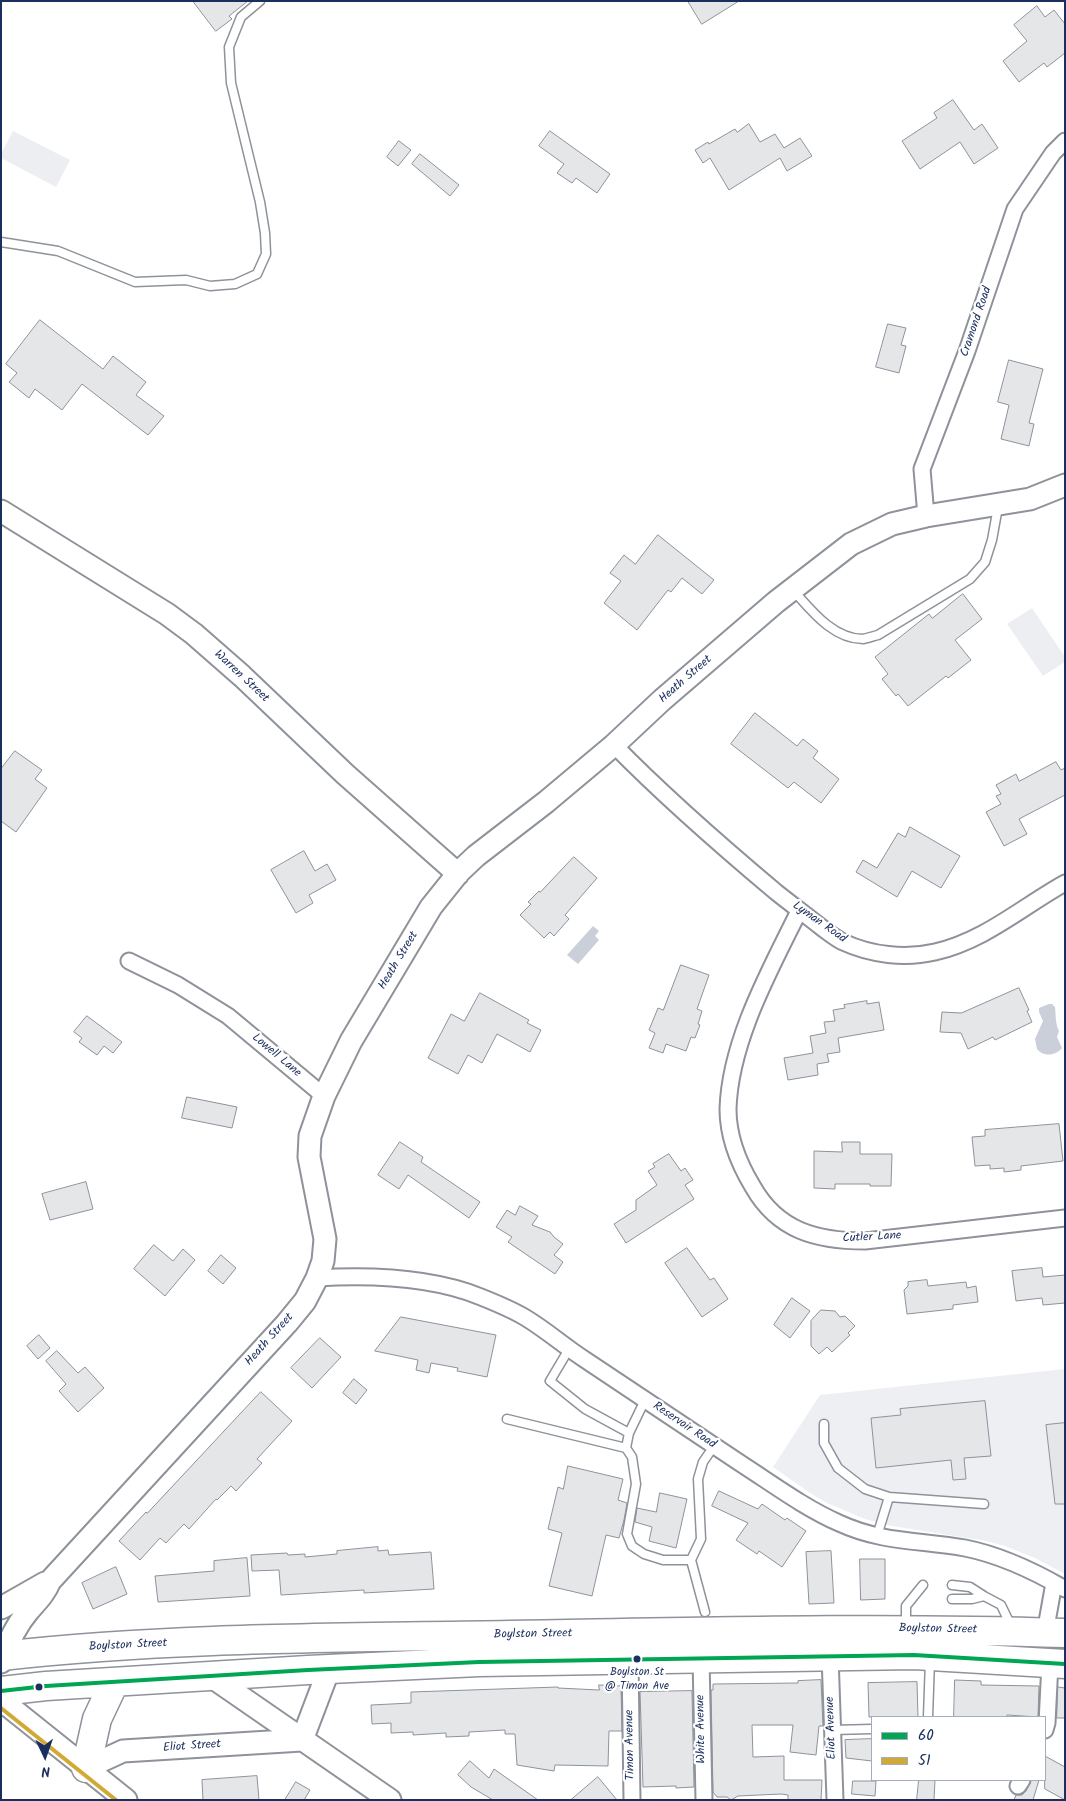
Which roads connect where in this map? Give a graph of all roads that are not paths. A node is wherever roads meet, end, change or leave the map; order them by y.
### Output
1 (260, 1) edge
2 (1065, 141) edge
3 (1, 242) edge
4 (1065, 486) edge
5 (998, 505) junction
6 (1, 510) edge
7 (926, 516) junction
8 (792, 590) junction
9 (614, 745) junction
10 (458, 874) junction
11 (1065, 883) edge
12 (799, 911) junction
13 (129, 961) dead end
14 (324, 1096) junction
15 (1065, 1218) edge
16 (317, 1278) junction
17 (569, 1349) junction
18 (645, 1400) junction
19 (507, 1419) dead end
20 (824, 1424) dead end
21 (629, 1433) junction
22 (714, 1446) junction
23 (626, 1448) junction
24 (889, 1498) junction
25 (984, 1504) dead end
26 (877, 1536) junction
27 (691, 1560) junction
28 (50, 1581) junction
29 (923, 1585) dead end
30 (952, 1585) dead end
31 (1059, 1586) edge
32 (984, 1596) junction
33 (912, 1598) junction
34 (923, 1598) dead end
35 (952, 1599) dead end
36 (1, 1608) edge
37 (29, 1610) junction
38 (705, 1612) dead end
39 (1, 1624) edge
40 (906, 1629) junction
41 (1015, 1632) junction
42 (1055, 1633) edge
43 (830, 1655) junction
44 (930, 1656) junction
45 (2, 1658) edge
46 (701, 1658) junction
47 (630, 1659) junction
48 (1058, 1663) edge
49 (330, 1669) junction
50 (212, 1677) junction
51 (114, 1683) junction
52 (1, 1691) edge
53 (1, 1700) edge
54 (928, 1716) edge
55 (1046, 1726) edge
56 (871, 1729) edge
57 (832, 1730) junction
58 (302, 1740) junction
59 (86, 1768) junction
60 (126, 1800) edge
61 (390, 1800) edge
62 (632, 1800) edge
63 (704, 1800) edge
64 (835, 1800) edge

1 - 3 lane
2 - 7 street, Cramond Road
4 - 5 street, Heath Street
5 - 7 street, Heath Street
5 - 8 lane
6 - 10 street, Warren Street
7 - 8 street, Heath Street
8 - 9 street, Heath Street
9 - 10 street, Heath Street
9 - 12 street, Lyman Road
10 - 14 street, Heath Street
11 - 12 street, Lyman Road
12 - 15 street, Cutler Lane
13 - 14 street, Lowell Lane
14 - 16 street, Heath Street
16 - 17 street, Reservoir Road
16 - 28 street, Heath Street
17 - 18 street, Reservoir Road
17 - 21 lane
18 - 21 lane
18 - 22 street, Reservoir Road
19 - 23 lane
20 - 24 lane
21 - 23 lane
22 - 26 street, Reservoir Road
22 - 27 lane
23 - 27 lane
24 - 25 lane
24 - 26 lane
26 - 31 street, Reservoir Road
27 - 38 lane
28 - 36 street
28 - 37 street, Heath Street
29 - 33 lane
30 - 32 lane
31 - 42 street, Reservoir Road
32 - 35 lane
32 - 41 lane
33 - 34 lane
33 - 40 lane
37 - 39 street
37 - 45 street, Heath Street
40 - 41 highway, Boylston Street
40 - 45 highway, Boylston Street
41 - 42 highway, Boylston Street
43 - 44 highway, Boylston Street
43 - 46 highway, Boylston Street
43 - 57 street, Eliot Avenue
44 - 48 highway, Boylston Street
44 - 54 lane
46 - 47 highway, Boylston Street
46 - 63 street, White Avenue
47 - 49 highway, Boylston Street
47 - 62 street, Timon Avenue
48 - 55 street
49 - 50 highway, Boylston Street
49 - 58 street
50 - 51 highway, Boylston Street
50 - 58 street
51 - 52 highway, Boylston Street
51 - 59 highway
53 - 59 street
56 - 57 lane
57 - 64 street, Eliot Avenue
58 - 59 street, Eliot Street
58 - 61 street
59 - 60 street

